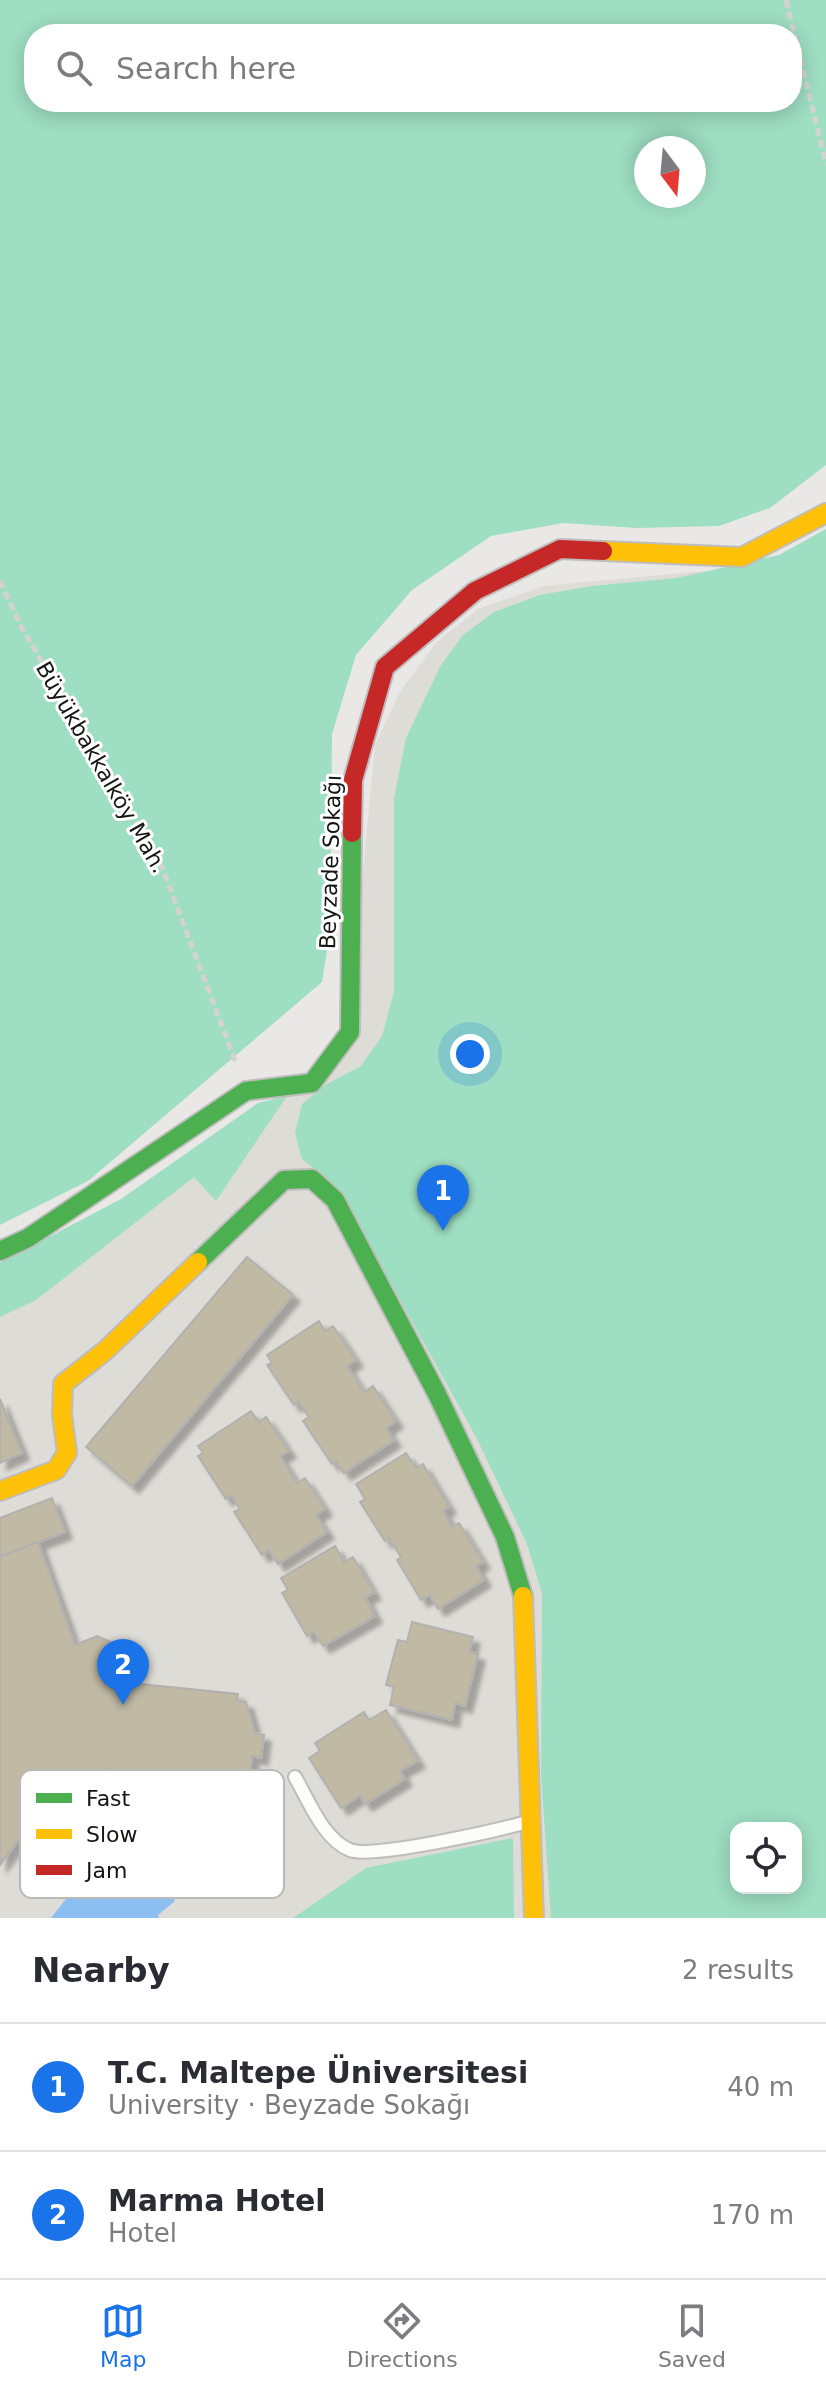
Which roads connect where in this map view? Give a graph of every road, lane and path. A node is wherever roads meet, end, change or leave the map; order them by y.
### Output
1 (786, 0) edge
2 (792, 24) edge
3 (802, 66) edge
4 (826, 164) edge
5 (826, 513) edge
6 (0, 581) edge
7 (246, 1091) junction
8 (0, 1251) edge
9 (0, 1491) edge
10 (295, 1777) dead end
11 (530, 1821) junction
12 (534, 1918) edge

1 - 2 path
3 - 4 path
5 - 7 street, Beyzade Sokağı
6 - 7 path, Büyükbakkalköy Mah.
7 - 8 street, Beyzade Sokağı
9 - 11 street
10 - 11 lane
11 - 12 street

